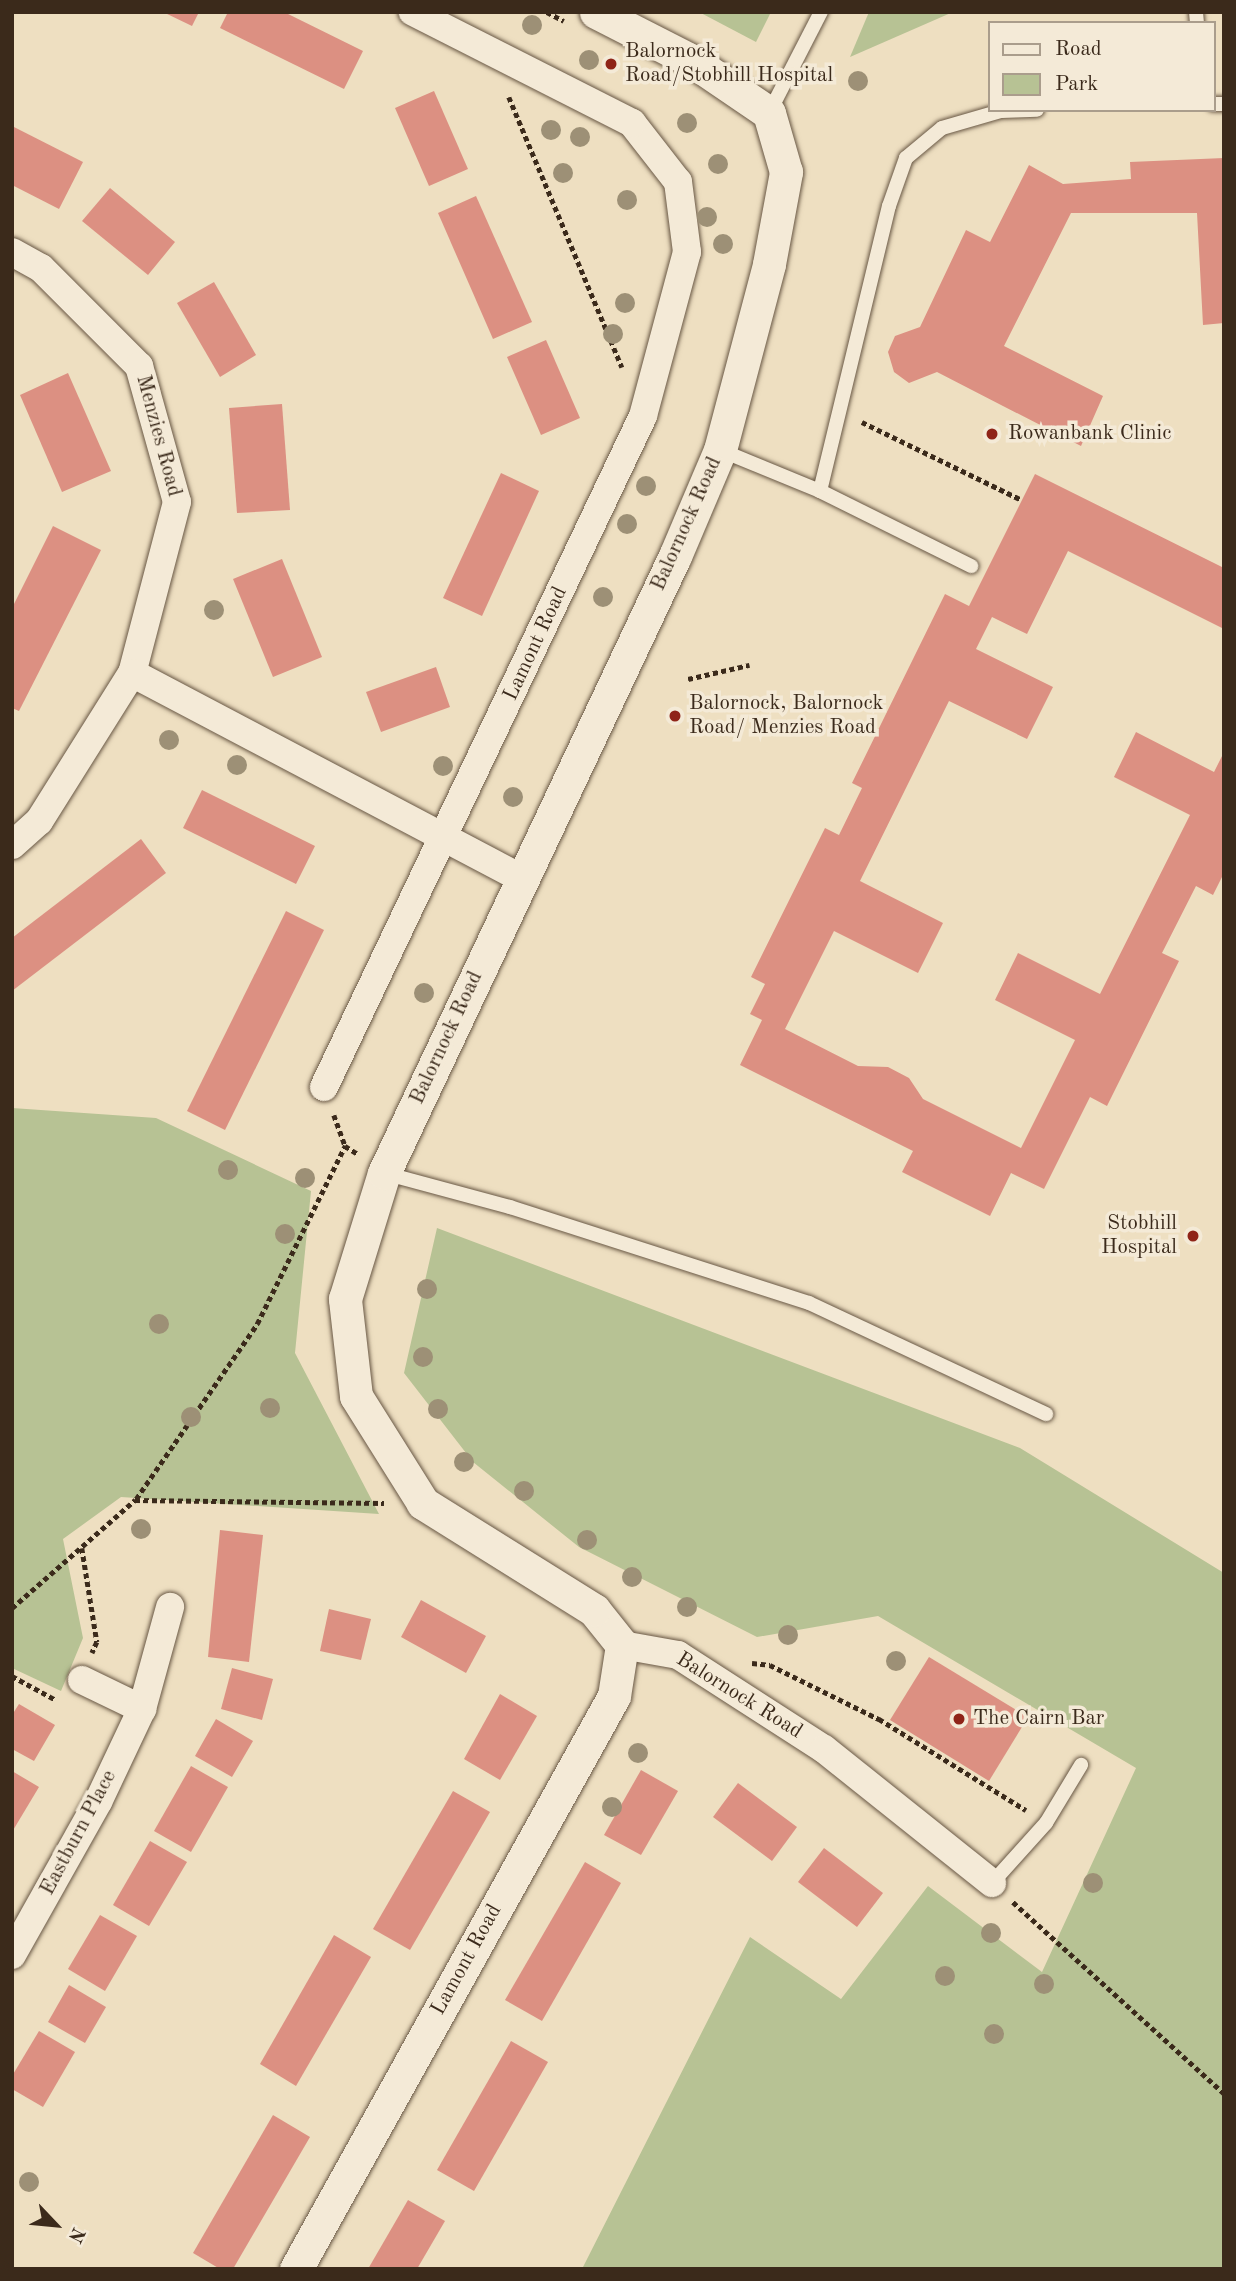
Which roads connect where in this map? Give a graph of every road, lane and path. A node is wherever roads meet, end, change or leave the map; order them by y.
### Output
1 (414, 12) edge
2 (596, 12) edge
3 (821, 12) edge
4 (489, 51) junction
5 (998, 112) edge
6 (769, 113) junction
7 (12, 252) edge
8 (839, 411) junction
9 (642, 416) junction
10 (720, 450) junction
11 (820, 491) junction
12 (1022, 500) dead end
13 (971, 566) dead end
14 (748, 665) dead end
15 (132, 673) junction
16 (688, 679) dead end
17 (444, 839) junction
18 (12, 845) edge
19 (522, 879) junction
20 (324, 1087) joint
21 (345, 1146) junction
22 (384, 1173) junction
23 (1046, 1413) dead end
24 (135, 1500) junction
25 (423, 1503) junction
26 (82, 1547) junction
27 (170, 1607) dead end
28 (12, 1608) edge
29 (622, 1645) junction
30 (744, 1662) dead end
31 (12, 1676) edge
32 (82, 1680) junction
33 (142, 1709) junction
34 (1081, 1765) dead end
35 (1046, 1823) junction
36 (992, 1883) junction
37 (12, 1955) edge
38 (1224, 2094) edge
39 (296, 2269) edge

1 - 4 street
2 - 6 street
3 - 6 lane
4 - 9 path
4 - 9 street, Lamont Road
5 - 8 lane
6 - 10 street, Balornock Road
7 - 15 street, Menzies Road
8 - 11 lane
8 - 12 path
9 - 17 street, Lamont Road
10 - 11 lane
10 - 19 street, Balornock Road
11 - 13 lane
14 - 16 path
15 - 17 street
15 - 18 street, Menzies Road
17 - 19 street
17 - 20 street, Lamont Road
19 - 22 street, Balornock Road
20 - 21 path
21 - 22 path
21 - 24 path
22 - 23 lane
22 - 25 street, Balornock Road
24 - 25 path
24 - 26 path
25 - 29 street, Balornock Road
26 - 28 path
26 - 32 path
27 - 33 street, Eastburn Place
29 - 36 street, Balornock Road
29 - 39 street, Lamont Road
30 - 35 path
31 - 32 path
32 - 33 street
33 - 37 street, Eastburn Place
34 - 35 lane
35 - 36 lane
36 - 38 path

